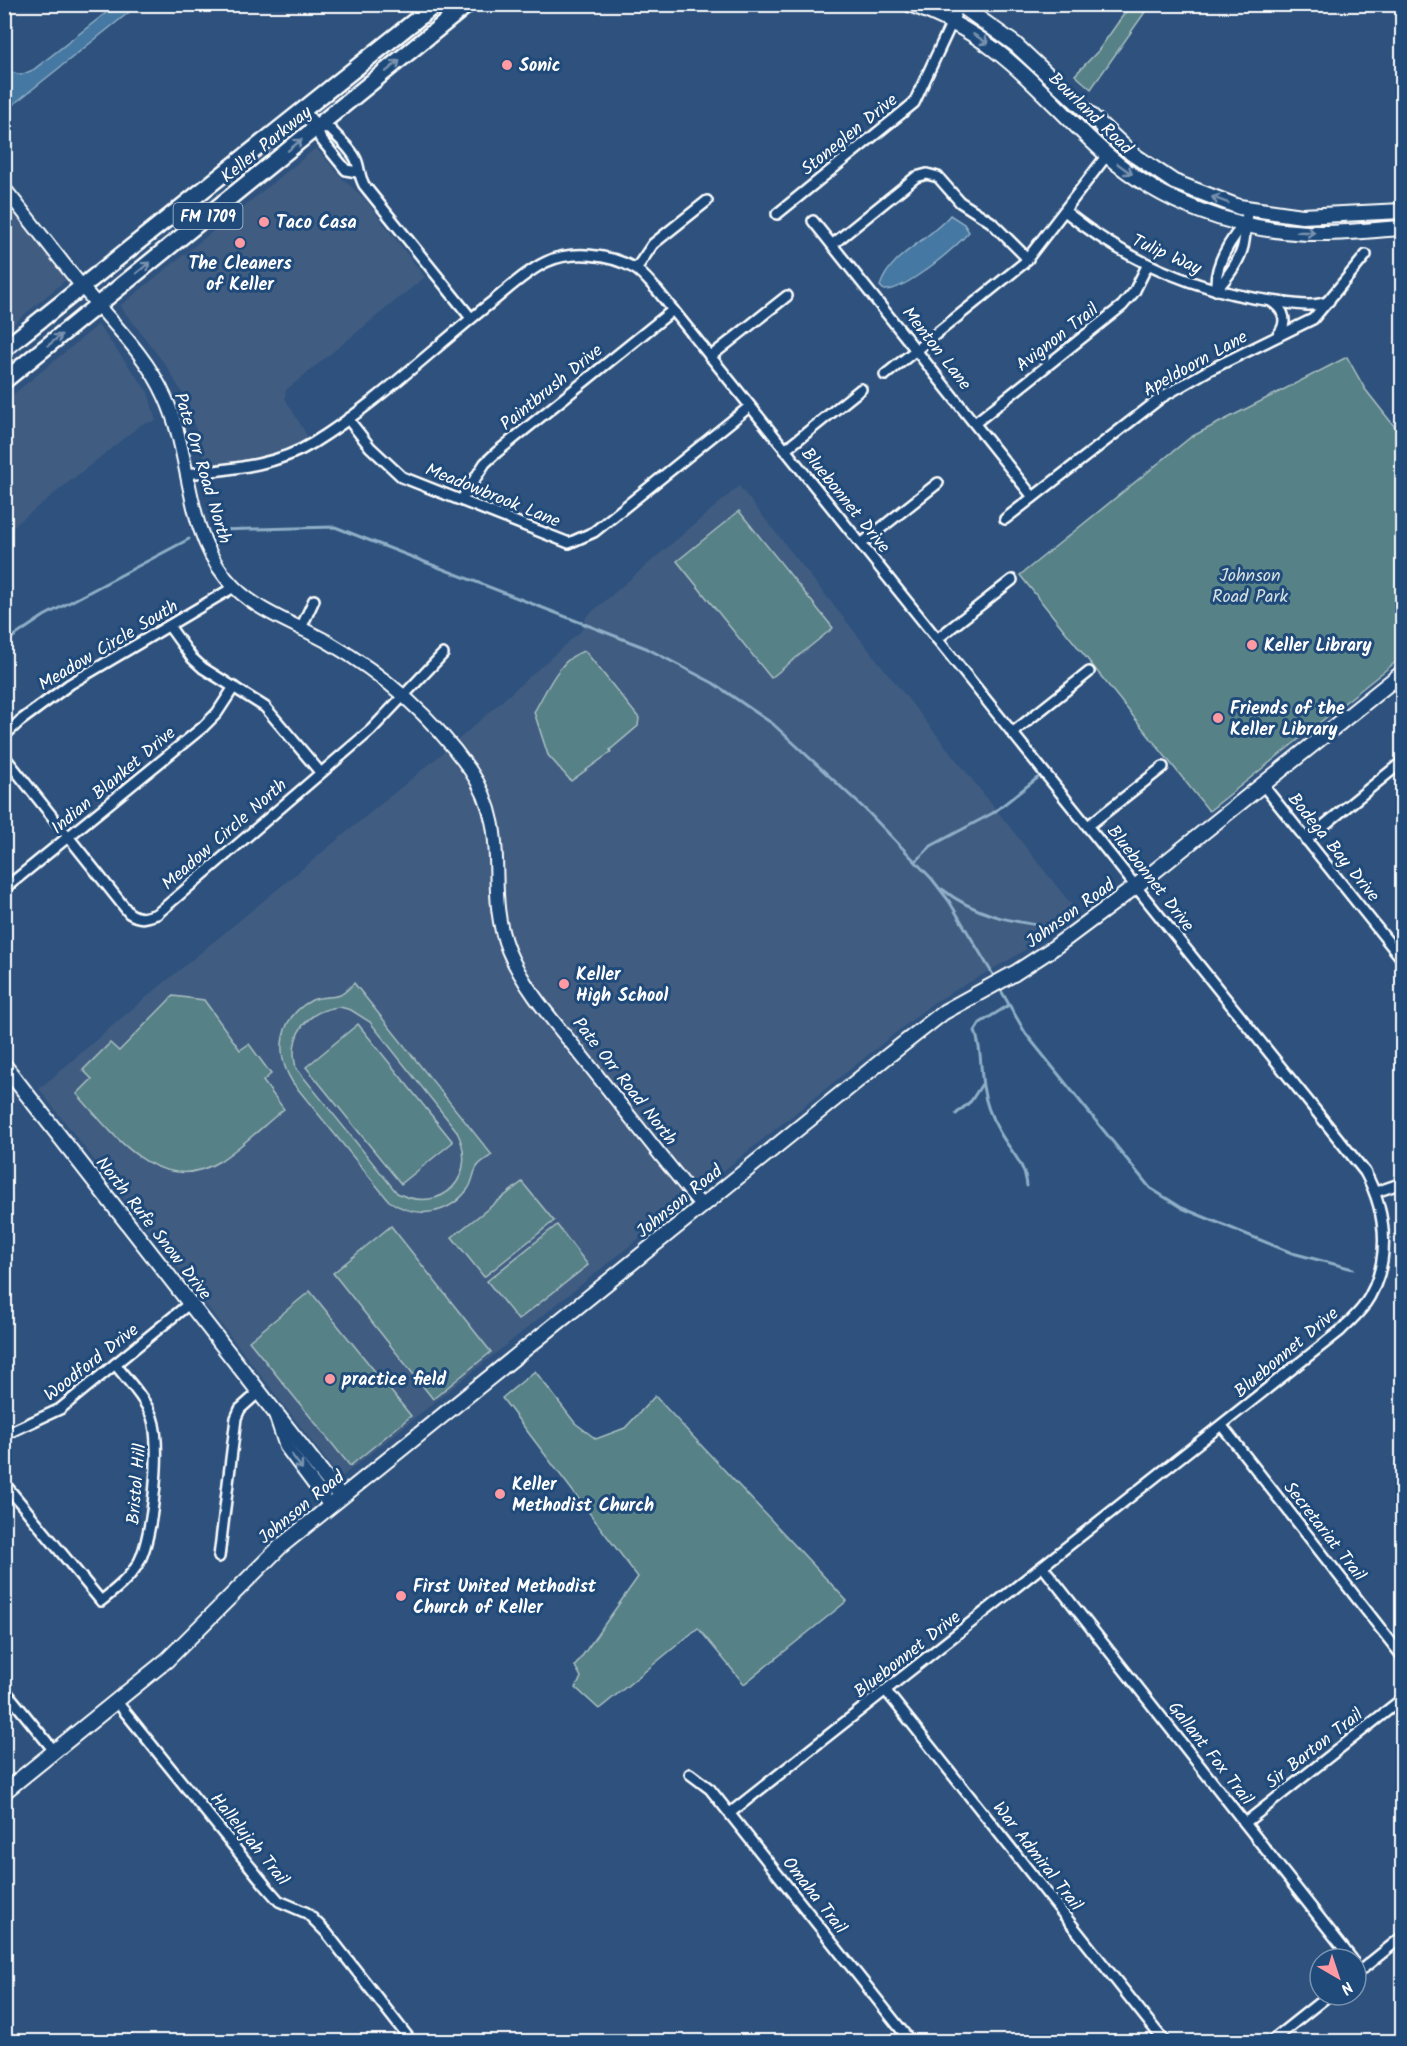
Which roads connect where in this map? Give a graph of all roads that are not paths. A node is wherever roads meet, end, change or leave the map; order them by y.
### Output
1 (436, 4) edge
2 (468, 4) edge
3 (909, 4) edge
4 (959, 5) edge
5 (953, 23) junction
6 (304, 110) junction
7 (318, 127) junction
8 (1107, 155) junction
9 (357, 172) junction
10 (4, 188) edge
11 (707, 201) dead end
12 (1248, 208) junction
13 (1402, 211) edge
14 (1066, 212) junction
15 (777, 213) dead end
16 (813, 221) dead end
17 (1244, 224) junction
18 (1402, 228) edge
19 (833, 244) junction
20 (1366, 255) dead end
21 (1028, 259) junction
22 (1147, 266) junction
23 (636, 269) junction
24 (82, 287) junction
25 (1216, 290) junction
26 (787, 296) dead end
27 (1333, 298) junction
28 (1266, 301) junction
29 (98, 305) junction
30 (673, 310) junction
31 (471, 318) junction
32 (1273, 339) junction
33 (4, 349) edge
34 (916, 350) junction
35 (710, 357) junction
36 (885, 375) dead end
37 (4, 381) edge
38 (861, 389) dead end
39 (749, 407) junction
40 (348, 419) junction
41 (975, 423) junction
42 (785, 450) junction
43 (187, 474) junction
44 (938, 483) dead end
45 (1033, 497) junction
46 (462, 500) junction
47 (1005, 519) dead end
48 (861, 544) junction
49 (1012, 580) dead end
50 (234, 587) junction
51 (314, 600) dead end
52 (168, 626) junction
53 (301, 628) junction
54 (937, 639) junction
55 (443, 654) dead end
56 (1089, 672) dead end
57 (1402, 672) edge
58 (234, 687) junction
59 (406, 696) junction
60 (1012, 733) junction
61 (4, 736) edge
62 (4, 756) edge
63 (1402, 764) edge
64 (1162, 767) dead end
65 (320, 772) junction
66 (1262, 784) junction
67 (1088, 826) junction
68 (69, 839) junction
69 (1306, 840) junction
70 (1135, 887) junction
71 (4, 889) edge
72 (1402, 959) edge
73 (4, 1065) edge
74 (1402, 1183) edge
75 (1376, 1192) junction
76 (702, 1206) junction
77 (190, 1304) junction
78 (115, 1364) junction
79 (259, 1392) junction
80 (275, 1413) junction
81 (1222, 1426) junction
82 (4, 1435) edge
83 (4, 1484) edge
84 (341, 1497) junction
85 (330, 1506) junction
86 (219, 1557) dead end
87 (1043, 1567) junction
88 (1402, 1656) edge
89 (4, 1689) edge
90 (886, 1691) junction
91 (1402, 1699) edge
92 (117, 1702) junction
93 (55, 1752) junction
94 (690, 1774) dead end
95 (4, 1792) edge
96 (730, 1813) junction
97 (1245, 1823) junction
98 (1402, 1937) edge
99 (1343, 1947) edge
100 (1368, 1962) edge
101 (1314, 2007) edge
102 (412, 2042) edge
103 (911, 2042) edge
104 (1165, 2042) edge
105 (1270, 2042) edge

1 - 6 main road, Keller Parkway / FM 1709
7 -> 2 main road, Keller Parkway / FM 1709
3 - 5 main road, Bourland Road
4 - 5 street, Stoneglen Drive
12 -> 4 main road, Bourland Road
5 -> 8 main road, Bourland Road
5 - 15 street, Stoneglen Drive
6 - 7 street
6 - 24 main road, Keller Parkway / FM 1709
7 - 9 street
7 - 9 street
29 -> 7 main road, Keller Parkway / FM 1709
8 - 14 street
8 -> 17 main road, Bourland Road
9 - 31 street
10 - 24 street, Pate Orr Road North
11 - 23 street
12 - 13 main road, Bourland Road
12 - 17 street
14 - 21 street
14 - 22 street, Tulip Way
16 - 19 street, Menton Lane
17 -> 18 main road, Bourland Road
17 - 25 street
19 - 21 street
19 - 34 street, Menton Lane
20 - 27 street, Apeldoorn Lane
21 - 34 street
22 - 25 street, Tulip Way
22 - 41 street, Avignon Trail
23 - 30 street, Bluebonnet Drive
23 - 31 street, Bluebonnet Drive
24 - 29 street, Pate Orr Road North
24 - 33 main road, Keller Parkway / FM 1709
25 - 28 street, Tulip Way
26 - 35 street
27 - 28 street, Tulip Way
27 - 32 street, Apeldoorn Lane
28 - 32 street
37 -> 29 main road, Keller Parkway / FM 1709
29 - 43 street, Pate Orr Road North
30 - 35 street, Bluebonnet Drive
30 - 46 street, Paintbrush Drive
31 - 40 street, Bluebonnet Drive
32 - 45 street, Apeldoorn Lane
34 - 36 street
34 - 41 street, Menton Lane
35 - 39 street, Bluebonnet Drive
38 - 42 street
39 - 42 street, Bluebonnet Drive
39 - 46 street, Meadowbrook Lane
40 - 43 street, Bluebonnet Drive
40 - 46 street, Meadowbrook Lane
41 - 45 street, Menton Lane
42 - 48 street, Bluebonnet Drive
43 - 50 street, Pate Orr Road North
44 - 48 street
45 - 47 street, Apeldoorn Lane
48 - 54 street, Bluebonnet Drive
49 - 54 street
50 - 52 street, Meadow Circle South
50 - 53 street, Pate Orr Road North
51 - 53 street
52 - 58 street
52 - 61 street, Meadow Circle South
53 - 59 street, Pate Orr Road North
54 - 60 street, Bluebonnet Drive
55 - 59 street, Meadow Circle North
56 - 60 street
57 - 66 main road, Johnson Road
58 - 65 street
58 - 68 street, Indian Blanket Drive
59 - 65 street, Meadow Circle North
59 - 76 street, Pate Orr Road North
60 - 67 street, Bluebonnet Drive
62 - 68 street
63 - 69 street
64 - 67 street
65 - 68 street, Meadow Circle North
66 - 69 street, Bodega Bay Drive
66 - 70 main road, Johnson Road
67 - 70 street, Bluebonnet Drive
68 - 71 street, Indian Blanket Drive
69 - 72 street, Bodega Bay Drive
70 - 75 street, Bluebonnet Drive
70 - 76 main road, Johnson Road
73 - 77 main road, North Rufe Snow Drive
74 - 75 street
75 - 81 street, Bluebonnet Drive
76 - 84 main road, Johnson Road
77 - 78 street, Woodford Drive
77 - 79 main road, North Rufe Snow Drive
78 - 82 street, Woodford Drive
78 - 83 street, Bristol Hill
79 - 80 main road, North Rufe Snow Drive
79 - 86 street
80 - 84 main road, North Rufe Snow Drive
80 -> 85 street, North Rufe Snow Drive
81 - 87 street, Bluebonnet Drive
81 - 88 street, Secretariat Trail
84 - 85 main road, Johnson Road
85 - 92 main road, Johnson Road
87 - 90 street, Bluebonnet Drive
87 - 97 street, Gallant Fox Trail
89 - 93 street
90 - 96 street, Bluebonnet Drive
90 - 104 street, War Admiral Trail
91 - 97 street, Sir Barton Trail
92 - 93 main road, Johnson Road
92 - 102 street, Hallelujah Trail
93 - 95 main road, Johnson Road
94 - 96 street, Omaha Trail
96 - 103 street, Omaha Trail
97 - 99 street, Gallant Fox Trail
98 - 100 street
101 - 105 street

